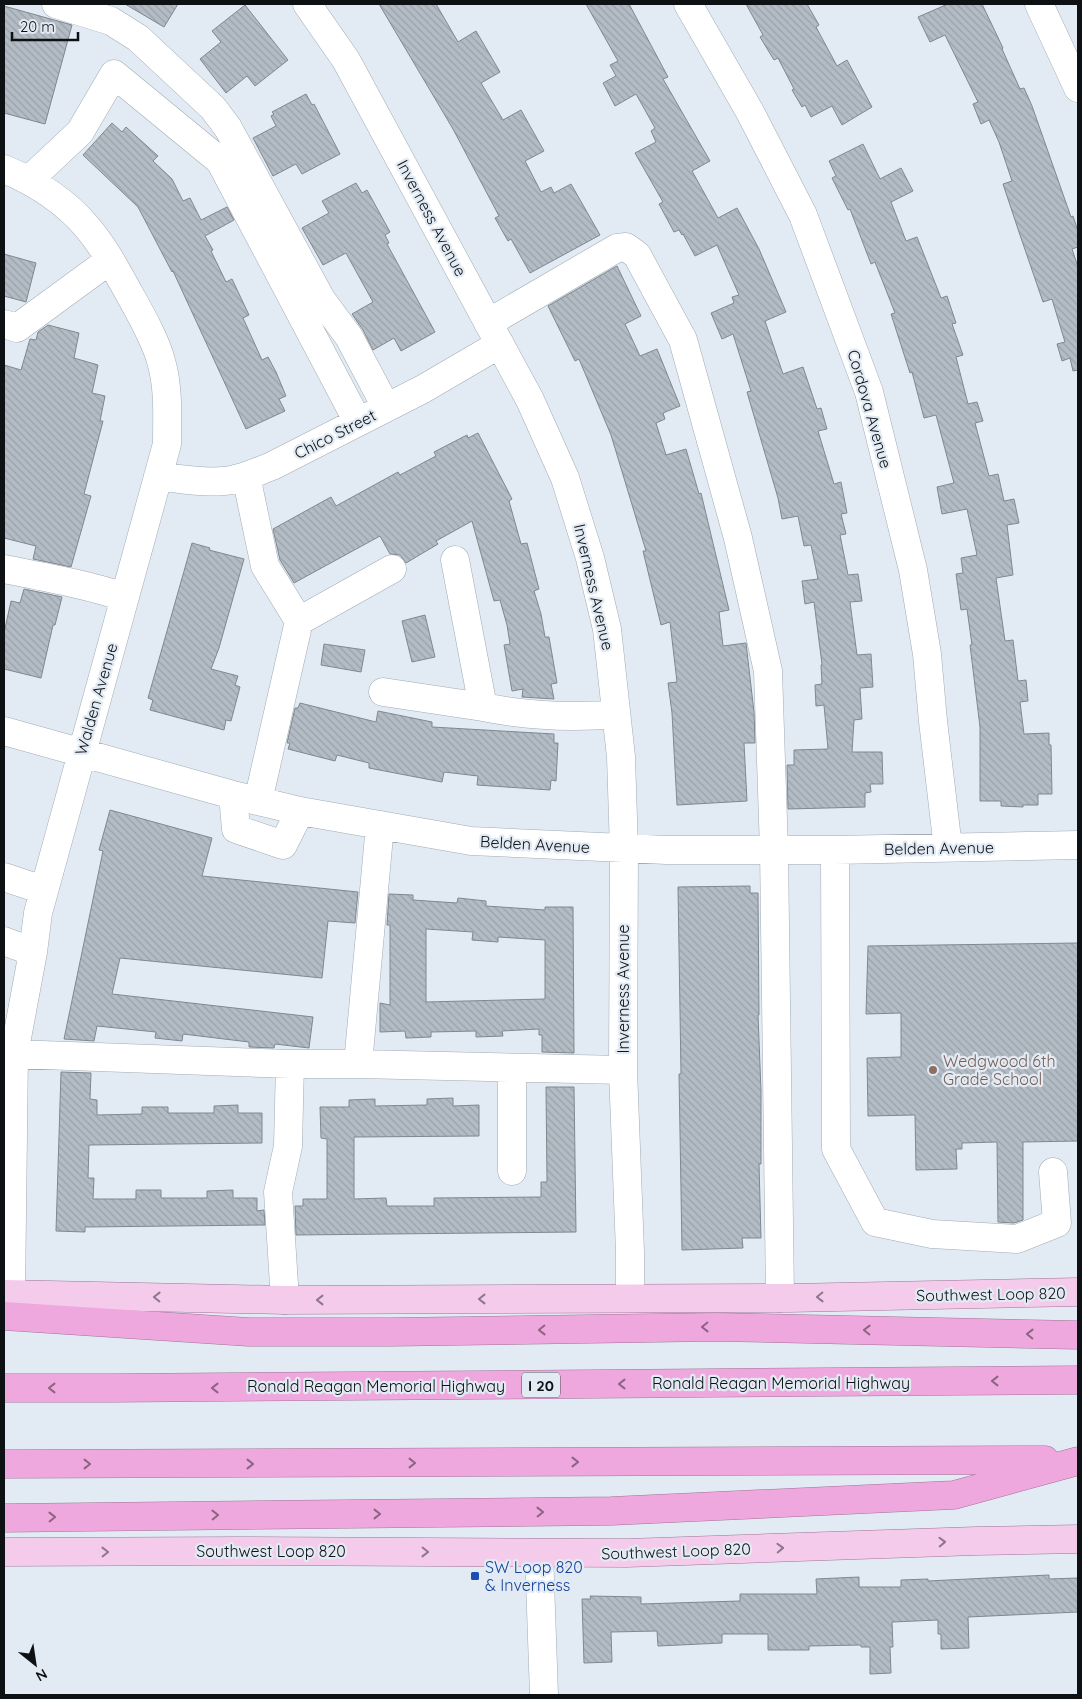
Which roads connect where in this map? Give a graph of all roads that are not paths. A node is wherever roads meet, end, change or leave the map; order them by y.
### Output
1 (56, 4) edge
2 (307, 4) edge
3 (688, 4) edge
4 (1039, 4) edge
5 (1078, 88) edge
6 (4, 169) edge
7 (29, 180) junction
8 (110, 260) junction
9 (4, 324) edge
10 (494, 334) junction
11 (386, 407) junction
12 (358, 422) junction
13 (158, 476) junction
14 (246, 476) junction
15 (455, 560) dead end
16 (392, 569) dead end
17 (4, 570) edge
18 (124, 598) junction
19 (299, 621) junction
20 (383, 692) dead end
21 (483, 707) junction
22 (616, 714) junction
23 (4, 732) edge
24 (81, 753) junction
25 (245, 798) junction
26 (300, 811) junction
27 (380, 825) junction
28 (1078, 845) edge
29 (624, 848) junction
30 (948, 848) junction
31 (774, 850) junction
32 (835, 850) junction
33 (4, 877) edge
34 (43, 890) junction
35 (4, 941) edge
36 (33, 952) junction
37 (290, 1064) junction
38 (358, 1064) junction
39 (10, 1068) edge
40 (512, 1068) junction
41 (623, 1070) junction
42 (8, 1134) edge
43 (512, 1171) dead end
44 (1054, 1172) dead end
45 (1078, 1292) edge
46 (630, 1298) junction
47 (780, 1298) junction
48 (285, 1300) junction
49 (6, 1302) edge
50 (1078, 1336) edge
51 (1078, 1380) edge
52 (4, 1388) edge
53 (1078, 1461) edge
54 (4, 1464) edge
55 (4, 1518) edge
56 (1078, 1539) edge
57 (4, 1552) edge
58 (539, 1553) junction
59 (544, 1695) edge

1 - 11 street
2 - 10 street, Inverness Avenue
3 - 30 street, Cordova Avenue
4 - 5 street
6 - 7 street, Walden Avenue
7 - 8 street, Walden Avenue
7 - 12 street
8 - 9 street
8 - 13 street, Walden Avenue
10 - 11 street, Chico Street
10 - 22 street, Inverness Avenue
10 - 31 street, Chico Street
11 - 12 street, Chico Street
12 - 14 street, Chico Street
13 - 14 street, Chico Street
13 - 18 street, Walden Avenue
14 - 19 street
15 - 21 street
16 - 19 street
17 - 18 street
18 - 24 street, Walden Avenue
19 - 25 street
20 - 21 street
21 - 22 street
22 - 29 street, Inverness Avenue
23 - 24 street, Belden Avenue
24 - 25 street, Belden Avenue
24 - 34 street, Walden Avenue
25 - 26 street, Belden Avenue
25 - 26 street
26 - 27 street, Belden Avenue
27 - 29 street, Belden Avenue
27 - 38 street
28 - 30 street, Belden Avenue
29 - 31 street, Belden Avenue
29 - 41 street, Inverness Avenue
30 - 32 street, Belden Avenue
31 - 32 street, Belden Avenue
31 - 47 street, Chico Street
32 - 44 street
33 - 34 street
34 - 36 street, Walden Avenue
35 - 36 street
36 - 39 street, Walden Avenue
37 - 38 street
37 - 39 street
37 - 48 street
38 - 40 street
39 - 42 street, Walden Avenue
40 - 41 street
40 - 43 street
41 - 46 street, Inverness Avenue
42 - 49 street, Walden Avenue
45 -> 47 main road, Southwest Loop 820
46 - 47 main road, Southwest Loop 820
46 -> 48 main road, Southwest Loop 820
48 -> 49 main road, Southwest Loop 820
50 -> 49 highway
51 -> 52 highway, Ronald Reagan Memorial Highway / I 20
54 -> 53 highway
55 -> 53 highway
58 -> 56 main road, Southwest Loop 820
57 -> 58 main road, Southwest Loop 820
58 - 59 street

